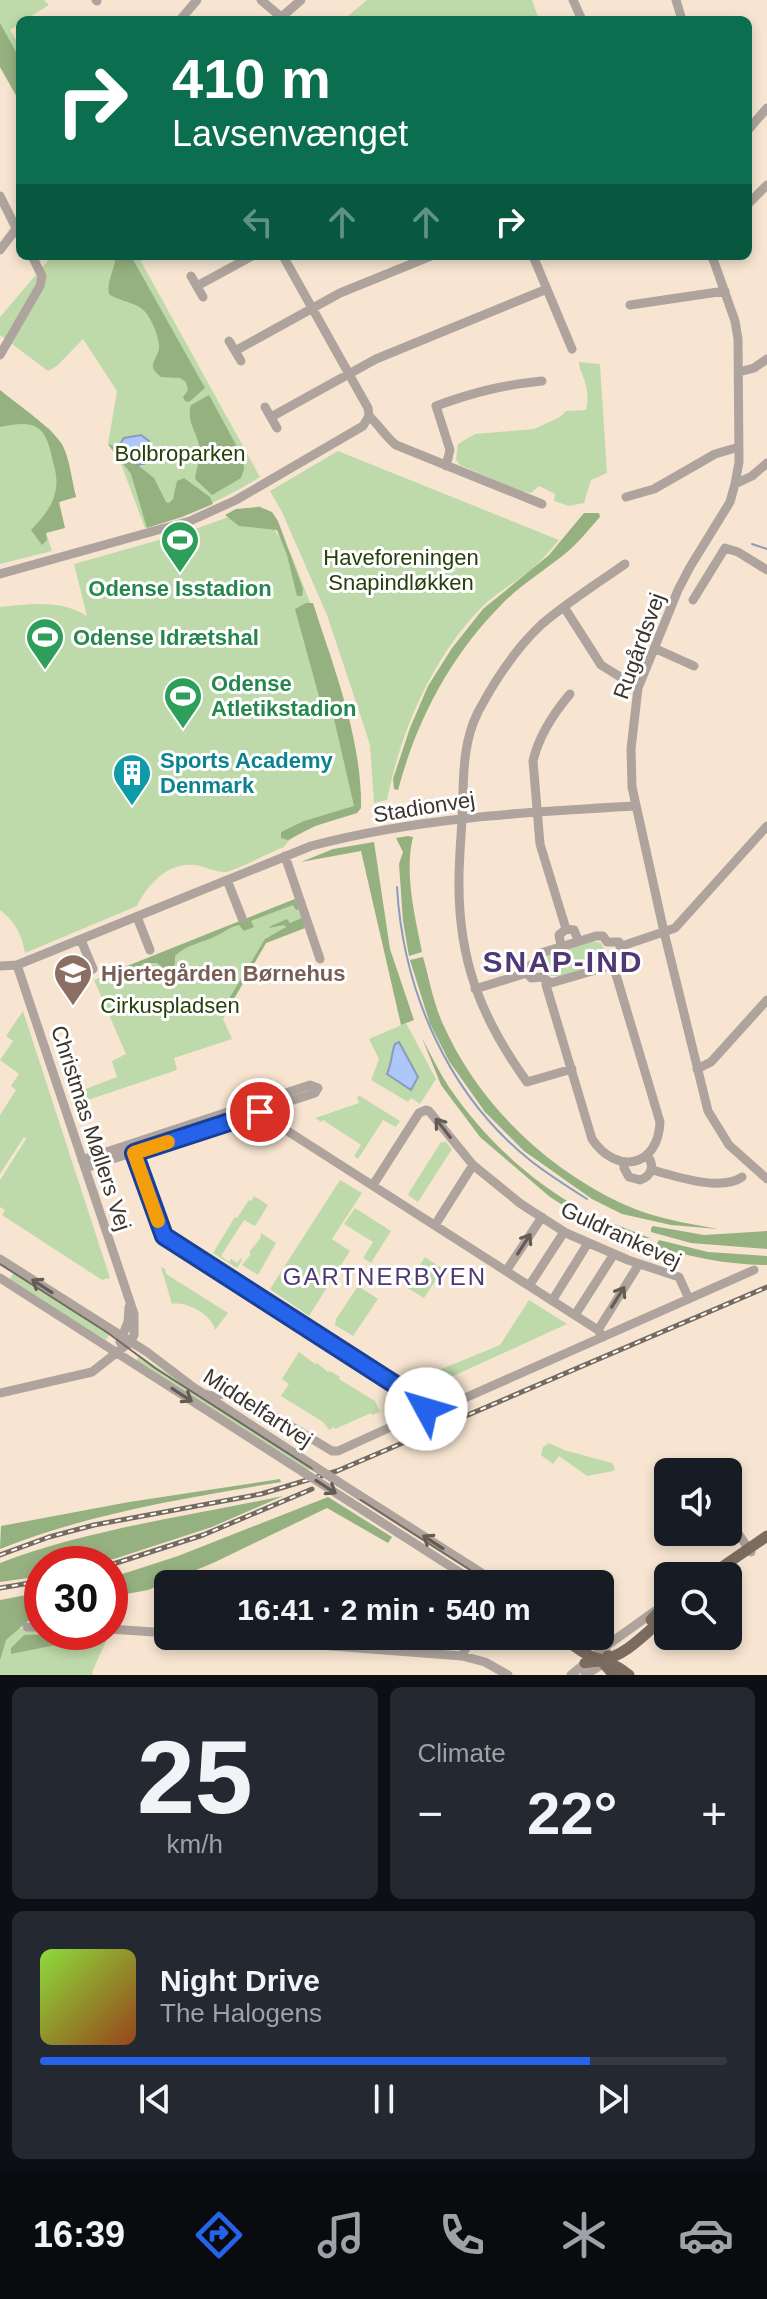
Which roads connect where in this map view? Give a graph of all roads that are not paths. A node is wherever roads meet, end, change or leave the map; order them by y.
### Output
1 (197, 0) edge
2 (261, 0) edge
3 (301, 0) edge
4 (183, 16) edge
5 (277, 16) edge
6 (281, 16) edge
7 (767, 108) edge
8 (752, 125) edge
9 (767, 185) edge
10 (0, 196) edge
11 (752, 200) edge
12 (16, 228) edge
13 (16, 234) edge
14 (0, 250) edge
15 (34, 260) edge
16 (245, 260) edge
17 (285, 260) edge
18 (421, 260) edge
19 (535, 260) edge
20 (713, 260) edge
21 (191, 276) dead end
22 (197, 286) junction
23 (547, 289) junction
24 (725, 291) junction
25 (203, 297) dead end
26 (630, 305) dead end
27 (312, 308) junction
28 (229, 341) dead end
29 (572, 349) dead end
30 (235, 351) junction
31 (0, 355) edge
32 (767, 359) edge
33 (241, 361) dead end
34 (739, 372) junction
35 (349, 373) junction
36 (542, 381) dead end
37 (265, 407) dead end
38 (369, 416) junction
39 (271, 417) junction
40 (277, 428) dead end
41 (739, 447) junction
42 (767, 463) edge
43 (446, 466) junction
44 (735, 484) junction
45 (626, 497) dead end
46 (542, 504) dead end
47 (625, 564) dead end
48 (767, 570) edge
49 (0, 574) edge
50 (693, 600) dead end
51 (564, 607) junction
52 (654, 648) junction
53 (694, 666) dead end
54 (638, 688) junction
55 (570, 694) dead end
56 (635, 806) junction
57 (537, 811) junction
58 (462, 818) junction
59 (767, 826) edge
60 (285, 856) junction
61 (227, 880) junction
62 (137, 917) junction
63 (242, 918) dead end
64 (566, 929) junction
65 (664, 932) junction
66 (81, 940) junction
67 (578, 940) junction
68 (607, 942) junction
69 (561, 946) junction
70 (622, 946) junction
71 (150, 950) dead end
72 (320, 959) dead end
73 (611, 960) junction
74 (538, 961) junction
75 (17, 965) junction
76 (0, 966) edge
77 (93, 969) dead end
78 (527, 973) junction
79 (544, 979) junction
80 (475, 989) junction
81 (767, 1000) edge
82 (572, 1069) junction
83 (697, 1069) junction
84 (132, 1149) junction
85 (647, 1155) junction
86 (624, 1162) junction
87 (84, 1164) junction
88 (473, 1165) junction
89 (652, 1170) junction
90 (742, 1177) dead end
91 (767, 1179) edge
92 (373, 1185) junction
93 (542, 1217) junction
94 (435, 1225) junction
95 (564, 1232) junction
96 (588, 1243) junction
97 (614, 1254) junction
98 (0, 1259) edge
99 (639, 1264) junction
100 (506, 1271) junction
101 (746, 1271) dead end
102 (0, 1278) edge
103 (529, 1286) junction
104 (689, 1299) junction
105 (552, 1301) junction
106 (575, 1315) junction
107 (601, 1333) junction
108 (126, 1339) junction
109 (116, 1353) junction
110 (197, 1390) junction
111 (0, 1393) edge
112 (224, 1394) junction
113 (410, 1399) junction
114 (426, 1409) junction
115 (408, 1417) junction
116 (273, 1440) junction
117 (767, 1536) edge
118 (742, 1538) edge
119 (767, 1542) edge
120 (751, 1551) junction
121 (733, 1562) edge
122 (737, 1562) edge
123 (456, 1570) edge
124 (477, 1570) edge
125 (654, 1617) edge
126 (654, 1624) edge
127 (128, 1630) edge
128 (154, 1632) edge
129 (384, 1650) edge
130 (465, 1650) edge
131 (577, 1650) edge
132 (581, 1650) edge
133 (462, 1656) junction
134 (599, 1662) edge
135 (508, 1675) edge
136 (571, 1675) edge
137 (578, 1675) edge
138 (629, 1675) edge
139 (640, 1675) edge

1 - 4 street
2 - 5 street
3 - 6 street
7 - 8 street
9 - 11 street
10 - 12 street
13 - 14 street
15 - 31 street
16 - 22 street
17 - 27 street
18 - 27 street
19 - 23 street
20 - 24 street, Rugårdsvej
21 - 22 street
22 - 25 street
23 - 29 street
23 - 35 street
24 - 26 street
24 - 34 street, Rugårdsvej
27 - 30 street
27 - 35 street
28 - 30 street
30 - 33 street
32 - 34 street
34 - 41 street, Rugårdsvej
35 - 38 street
35 - 39 street
36 - 43 street
37 - 39 street
38 - 43 street
38 - 49 street
39 - 40 street
41 - 44 street, Rugårdsvej
41 - 45 street
42 - 44 street
43 - 46 street
44 - 52 street, Rugårdsvej
47 - 51 street
48 - 50 street
51 - 54 street
51 - 58 street
52 - 53 street
52 - 54 street, Rugårdsvej
54 - 56 street, Rugårdsvej
55 - 57 street
56 - 57 street, Stadionvej
56 - 65 street, Rugårdsvej
57 - 58 street, Stadionvej
57 - 64 street
58 - 60 street, Stadionvej
58 - 80 street
59 - 65 street
60 - 61 street, Stadionvej
60 - 72 street
61 - 62 street, Stadionvej
61 - 63 street
62 - 66 street, Stadionvej
62 - 71 street
64 - 67 street
64 - 69 street
65 - 70 street
65 - 83 street, Rugårdsvej
66 - 75 street, Stadionvej
66 - 77 street
67 - 68 street
67 - 69 street
68 - 70 street
68 - 73 street
69 - 74 street
70 - 73 street
73 - 79 street
73 - 85 street
74 - 78 street
74 - 79 street
75 - 76 street, Stadionvej
75 - 87 street, Christmas Møllers Vej
78 - 79 street
78 - 80 street
79 - 82 street
80 - 82 street
81 - 83 street
82 - 86 street
83 - 91 street, Rugårdsvej
84 - 87 street
84 - 92 street
84 - 113 street
85 - 86 street
85 - 89 street
86 - 89 street
87 - 108 street, Christmas Møllers Vej
88 -> 92 street, Guldrankevej
88 - 93 street, Guldrankevej
88 - 94 street
89 - 90 street
92 - 94 street
93 - 95 street, Guldrankevej
100 -> 93 street
94 - 100 street
95 - 96 street, Guldrankevej
95 - 103 street
96 - 97 street, Guldrankevej
96 - 105 street
97 - 99 street, Guldrankevej
97 - 106 street
108 -> 98 street, Middelfartvej
99 - 104 street, Guldrankevej
107 -> 99 street
100 - 103 street
101 - 104 street
102 - 109 street, Middelfartvej
103 - 105 street
104 - 107 street
105 - 106 street
106 - 107 street
107 - 114 street
108 - 109 street
108 - 110 street, Middelfartvej
109 - 110 street
109 - 111 street
109 -> 123 street, Middelfartvej, bridge
110 - 112 street
110 - 116 street, Middelfartvej
112 - 115 street
112 - 116 street
113 - 114 street
113 - 115 street
114 - 115 street
124 -> 116 street, Middelfartvej, bridge
117 - 120 main road
118 - 120 street
119 - 120 main road
120 - 121 main road
120 - 122 main road
125 - 134 main road
126 - 134 main road
127 - 128 street
129 - 133 street
130 - 133 street
131 - 134 street
132 - 134 main road
133 - 135 street
134 - 136 street
134 - 137 street
134 - 138 main road
134 - 139 main road

